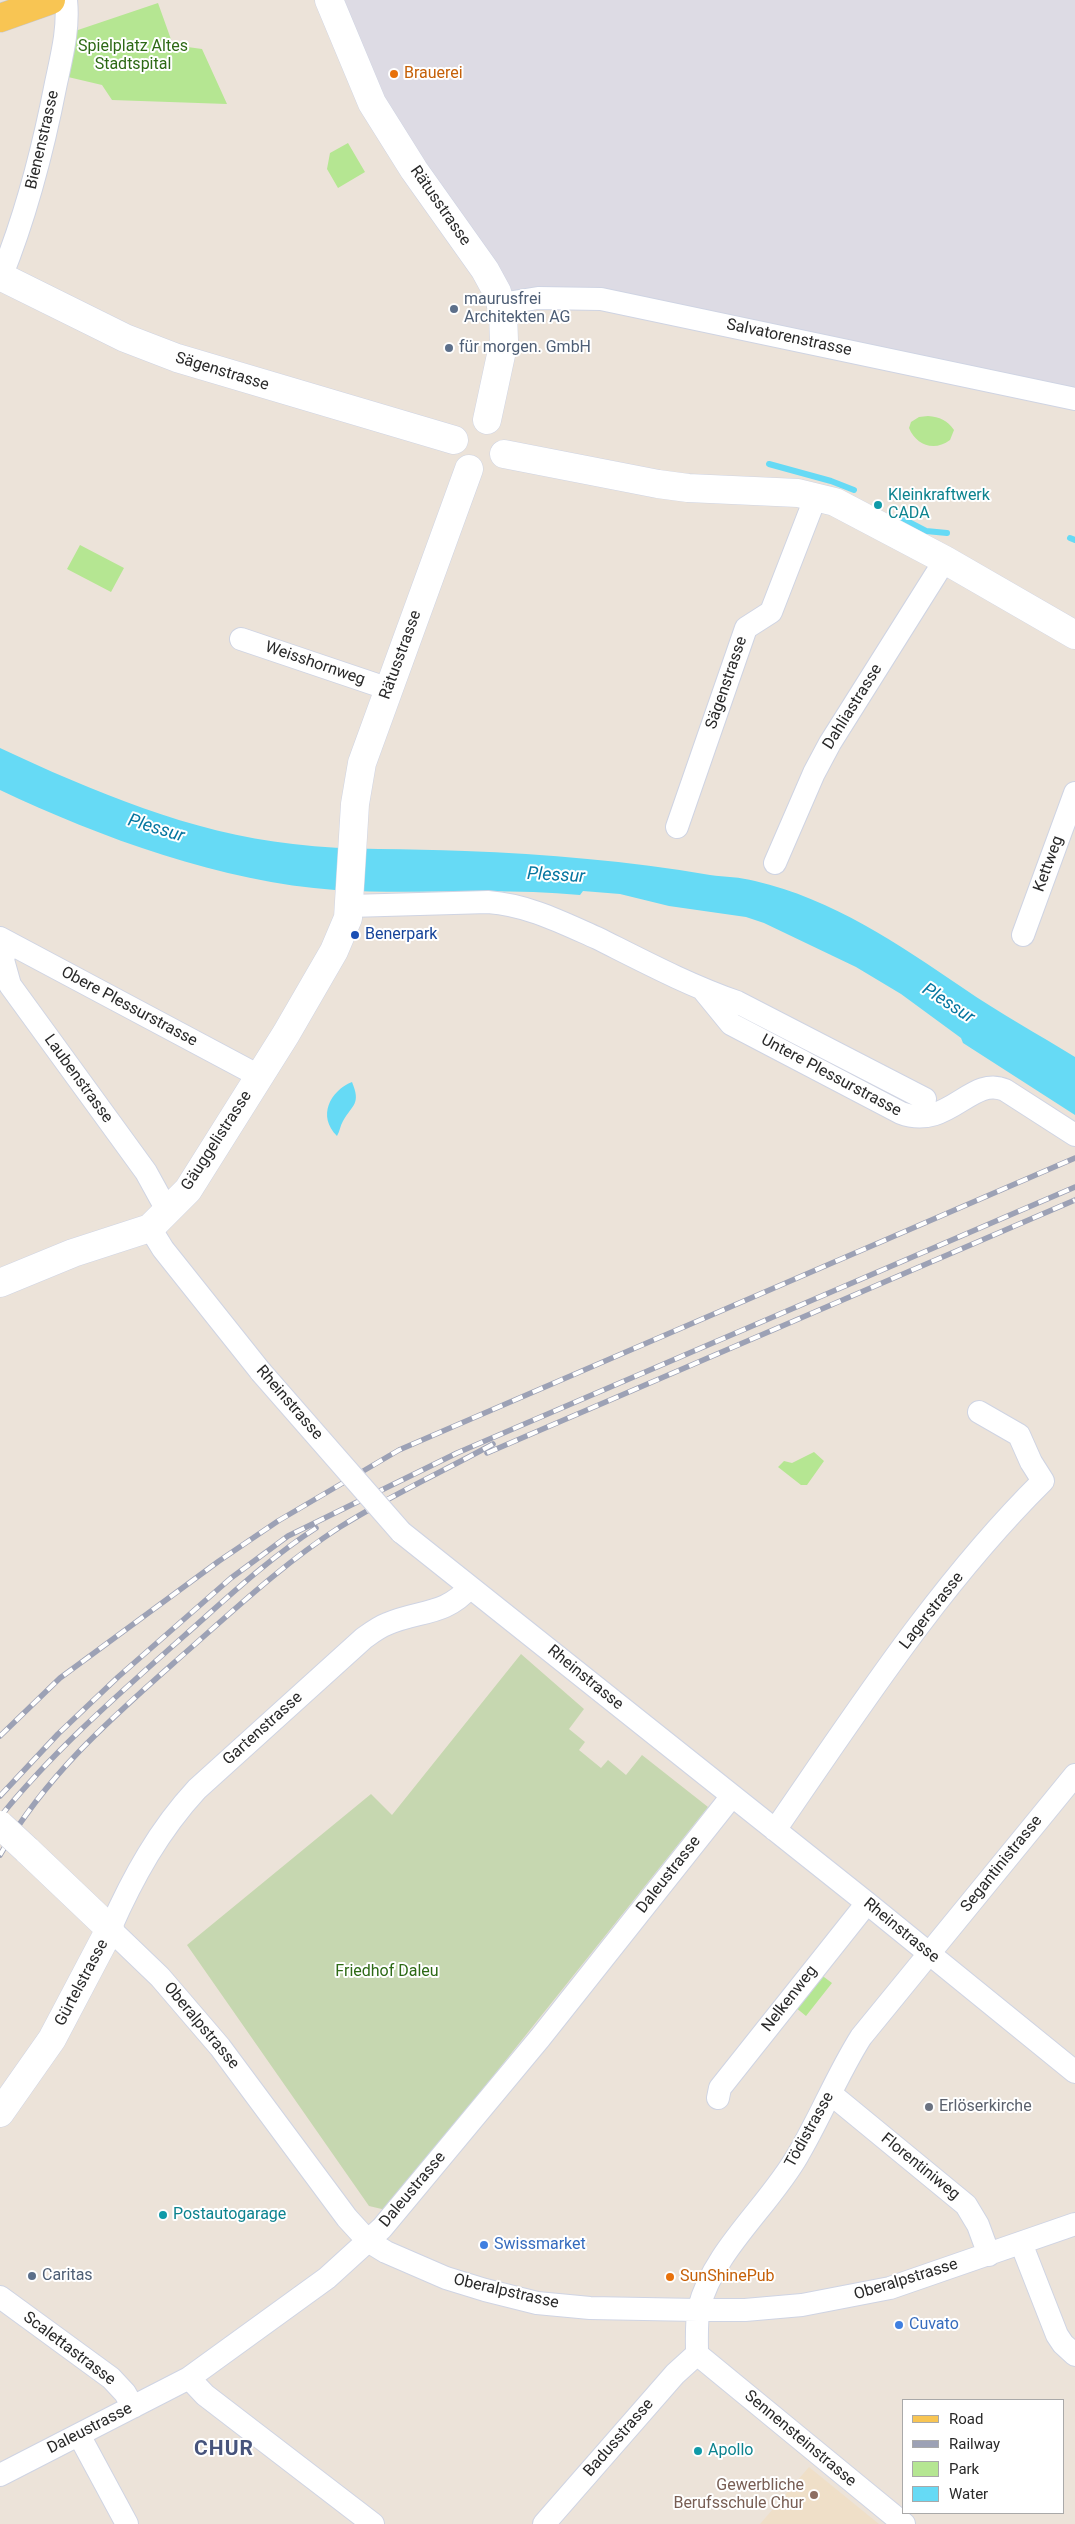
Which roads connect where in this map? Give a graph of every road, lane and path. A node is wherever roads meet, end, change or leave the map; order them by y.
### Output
1 (51, 0) edge
2 (66, 0) edge
3 (329, 0) edge
4 (0, 18) edge
5 (1, 277) edge
6 (501, 304) junction
7 (1075, 399) edge
8 (487, 420) junction
9 (454, 440) junction
10 (504, 454) junction
11 (469, 469) junction
12 (816, 496) junction
13 (945, 560) junction
14 (1075, 635) edge
15 (241, 638) dead end
16 (389, 689) junction
17 (1075, 793) edge
18 (677, 827) dead end
19 (775, 863) dead end
20 (350, 902) junction
21 (1023, 934) dead end
22 (4, 940) edge
23 (704, 990) junction
24 (259, 1076) junction
25 (925, 1099) dead end
26 (1075, 1135) edge
27 (159, 1220) junction
28 (0, 1283) edge
29 (979, 1412) dead end
30 (470, 1587) junction
31 (1075, 1775) edge
32 (732, 1796) junction
33 (0, 1825) edge
34 (775, 1830) junction
35 (867, 1903) junction
36 (110, 1929) junction
37 (928, 1954) junction
38 (1075, 2072) edge
39 (831, 2094) junction
40 (718, 2098) dead end
41 (0, 2113) edge
42 (1075, 2224) edge
43 (368, 2241) junction
44 (1021, 2243) junction
45 (989, 2255) junction
46 (0, 2297) edge
47 (698, 2310) junction
48 (697, 2354) junction
49 (1075, 2355) edge
50 (188, 2378) junction
51 (133, 2407) junction
52 (79, 2434) junction
53 (0, 2475) edge
54 (127, 2524) edge
55 (373, 2524) edge
56 (544, 2524) edge
57 (904, 2524) edge

1 - 4 main road
2 - 5 street, Bienenstrasse
3 - 6 street, Rätusstrasse
5 - 9 street, Sägenstrasse
6 - 7 street, Salvatorenstrasse
6 - 8 street, Rätusstrasse
8 - 9 street
8 - 10 street
9 - 11 street
10 - 11 street
10 - 12 street
11 - 16 street, Rätusstrasse
12 - 13 street
12 - 18 street, Sägenstrasse
13 - 14 street
13 - 19 street, Dahliastrasse
15 - 16 street, Weisshornweg
16 - 20 street, Rätusstrasse
17 - 21 street, Kettweg
20 - 23 street, Untere Plessurstrasse
20 - 24 street, Gäuggelistrasse
22 - 24 street, Obere Plessurstrasse
22 - 27 street, Laubenstrasse
23 - 25 street, Untere Plessurstrasse
23 - 26 street, Untere Plessurstrasse
24 - 27 street, Gäuggelistrasse
27 - 28 street
27 - 30 street, Rheinstrasse, bridge
29 - 34 street, Lagerstrasse
30 - 32 street, Rheinstrasse
30 - 36 street, Gartenstrasse
31 - 37 street, Segantinistrasse
32 - 34 street, Rheinstrasse
32 - 43 street, Daleustrasse
33 - 36 street, Gürtelstrasse, bridge
34 - 35 street, Rheinstrasse
35 - 37 street, Rheinstrasse
35 - 40 street, Nelkenweg
36 - 41 street, Gürtelstrasse
36 - 43 street, Oberalpstrasse
37 - 38 street, Rheinstrasse
37 - 39 street, Tödistrasse
39 - 45 street, Florentiniweg
39 - 47 street, Tödistrasse
42 - 44 street, Oberalpstrasse
43 - 47 street, Oberalpstrasse
43 - 50 street, Daleustrasse
44 - 45 street, Oberalpstrasse
44 - 49 street
45 - 47 street, Oberalpstrasse
46 - 51 street, Scalettastrasse
47 - 48 street, Tödistrasse
48 - 56 street, Badusstrasse
48 - 57 street, Sennensteinstrasse
50 - 51 street, Daleustrasse
50 - 55 street
51 - 52 street, Daleustrasse
52 - 53 street, Daleustrasse
52 - 54 street

